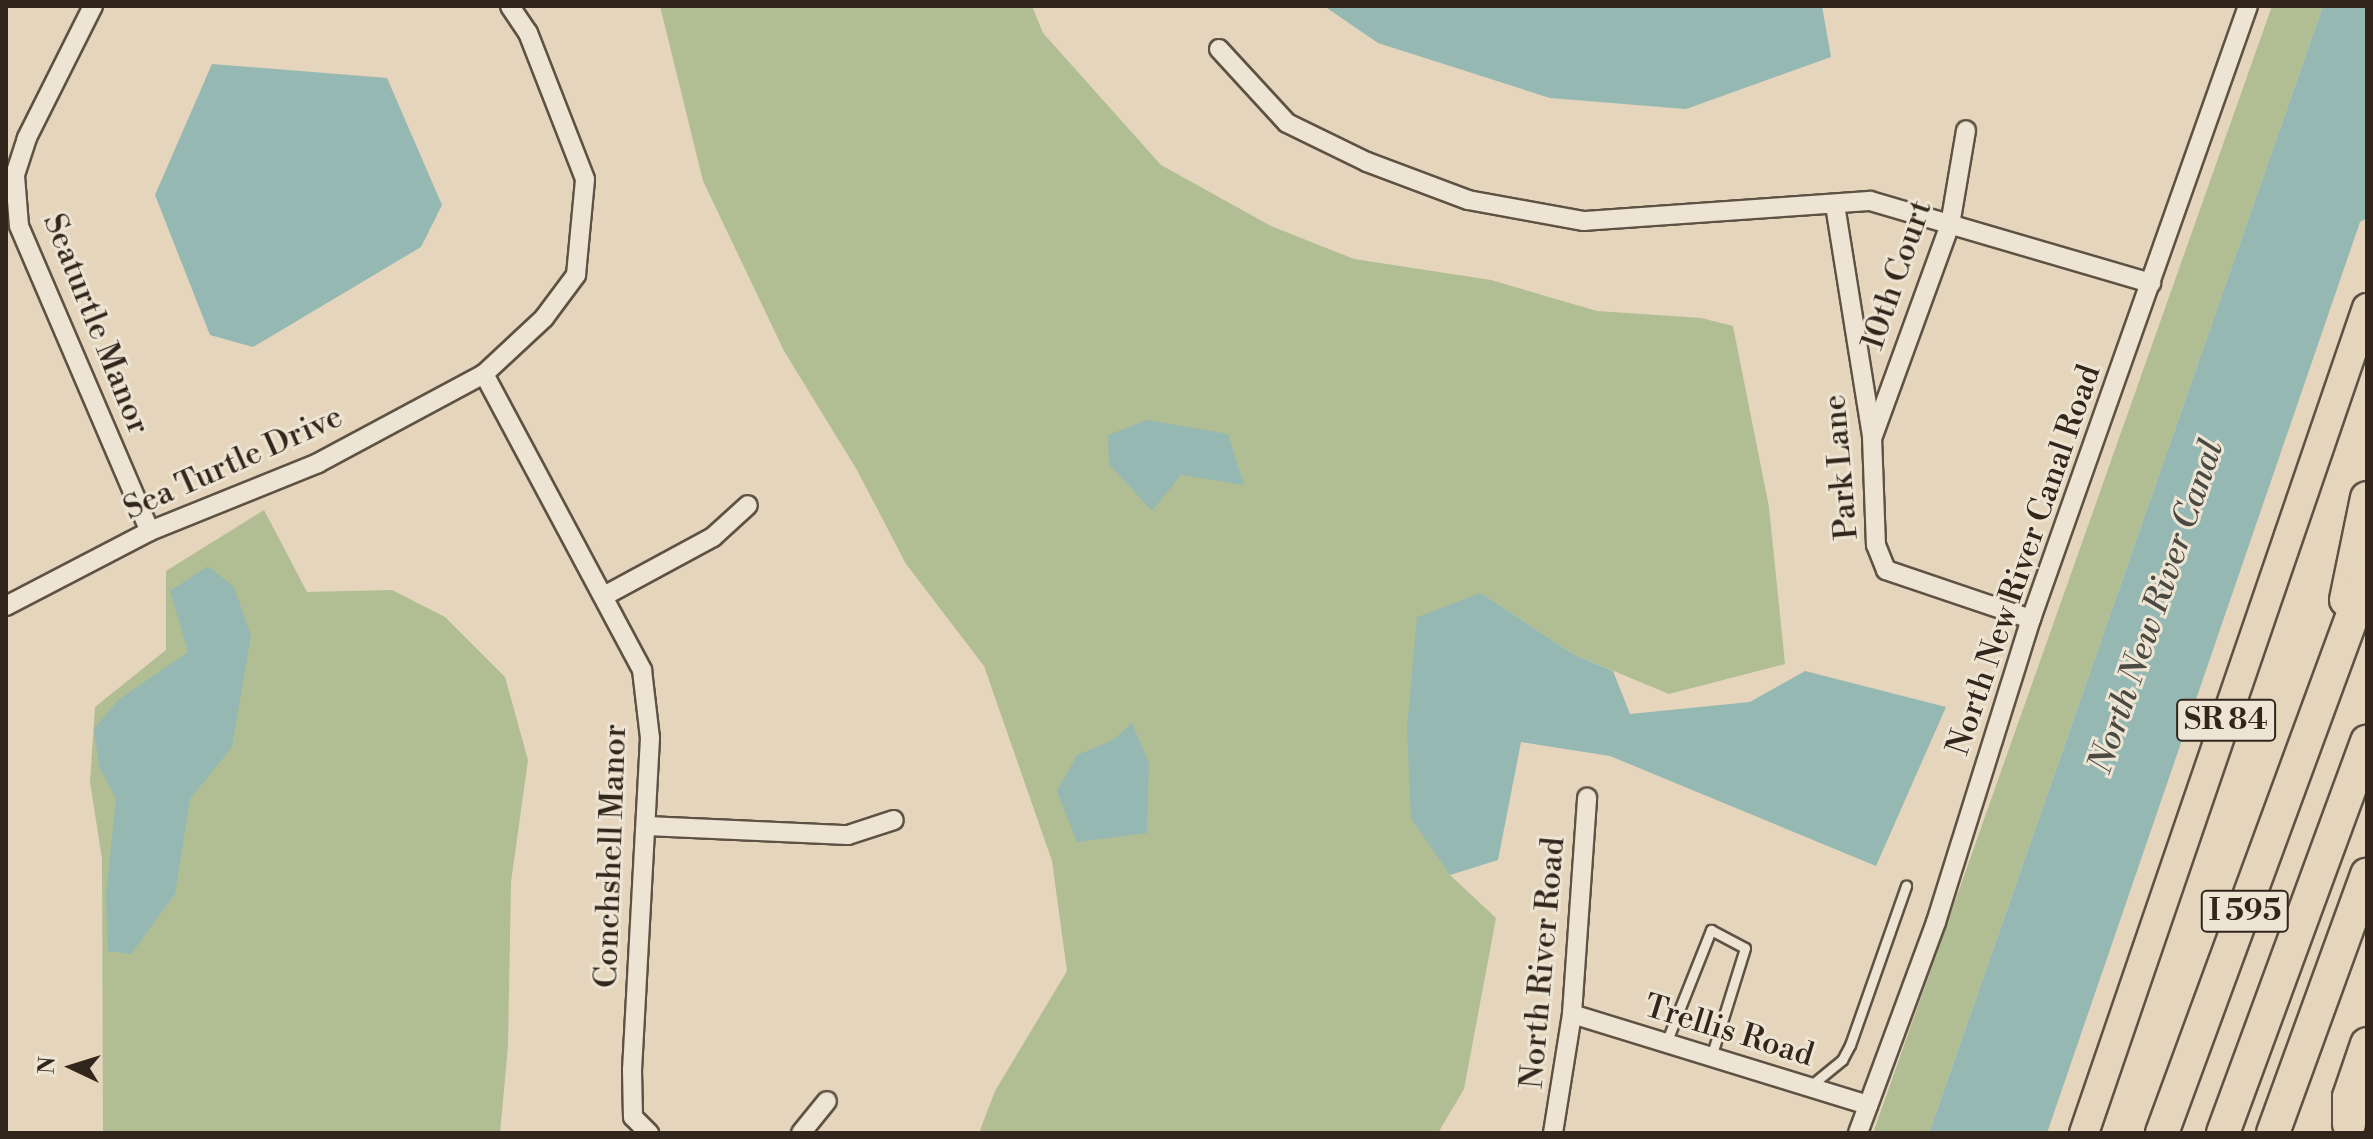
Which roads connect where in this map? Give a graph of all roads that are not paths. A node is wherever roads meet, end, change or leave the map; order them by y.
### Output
1 (93, 6) edge
2 (510, 6) edge
3 (2248, 6) edge
4 (1219, 49) dead end
5 (1966, 130) dead end
6 (1835, 205) junction
7 (1950, 225) junction
8 (2151, 283) junction
9 (2367, 308) edge
10 (484, 374) junction
11 (1872, 437) junction
12 (2367, 498) edge
13 (748, 505) dead end
14 (150, 531) junction
15 (2367, 576) edge
16 (604, 596) junction
17 (6, 606) edge
18 (2031, 619) junction
19 (2328, 689) junction
20 (2367, 742) edge
21 (1587, 798) dead end
22 (894, 820) dead end
23 (647, 826) junction
24 (2367, 875) edge
25 (1906, 886) dead end
26 (1572, 1014) junction
27 (1666, 1043) junction
28 (2367, 1044) edge
29 (1711, 1057) junction
30 (1809, 1087) junction
31 (2367, 1091) edge
32 (827, 1101) dead end
33 (1868, 1105) junction
34 (2347, 1129) edge
35 (649, 1133) edge
36 (801, 1133) edge
37 (1553, 1133) edge
38 (1858, 1133) edge
39 (2084, 1133) edge
40 (2162, 1133) edge
41 (2223, 1133) edge
42 (2273, 1133) edge

1 - 14 street, Seaturtle Manor
2 - 10 street, Sea Turtle Drive
3 - 8 street, North New River Canal Road
4 - 6 street
5 - 7 street, 10th Court
6 - 7 street
6 - 11 street, Park Lane
7 - 8 street
7 - 11 street, 10th Court
8 - 18 street, North New River Canal Road
9 - 39 main road, SR 84
10 - 14 street, Sea Turtle Drive
10 - 16 street, Conchshell Manor
11 - 18 street, Park Lane
12 - 19 highway
13 - 16 street
14 - 17 street, Sea Turtle Drive
15 - 19 highway, I 595
16 - 23 street, Conchshell Manor
18 - 33 street, North New River Canal Road
19 - 40 highway, I 595
20 - 41 highway
21 - 26 street, North River Road
22 - 23 street
23 - 35 street, Conchshell Manor
24 - 42 highway
25 - 30 lane
26 - 27 street, Trellis Road
26 - 37 street, North River Road
27 - 29 street, Trellis Road
27 - 29 lane
28 - 34 highway
29 - 30 street, Trellis Road
30 - 33 street, Trellis Road
31 - 34 highway
32 - 36 street
33 - 38 street, North New River Canal Road

